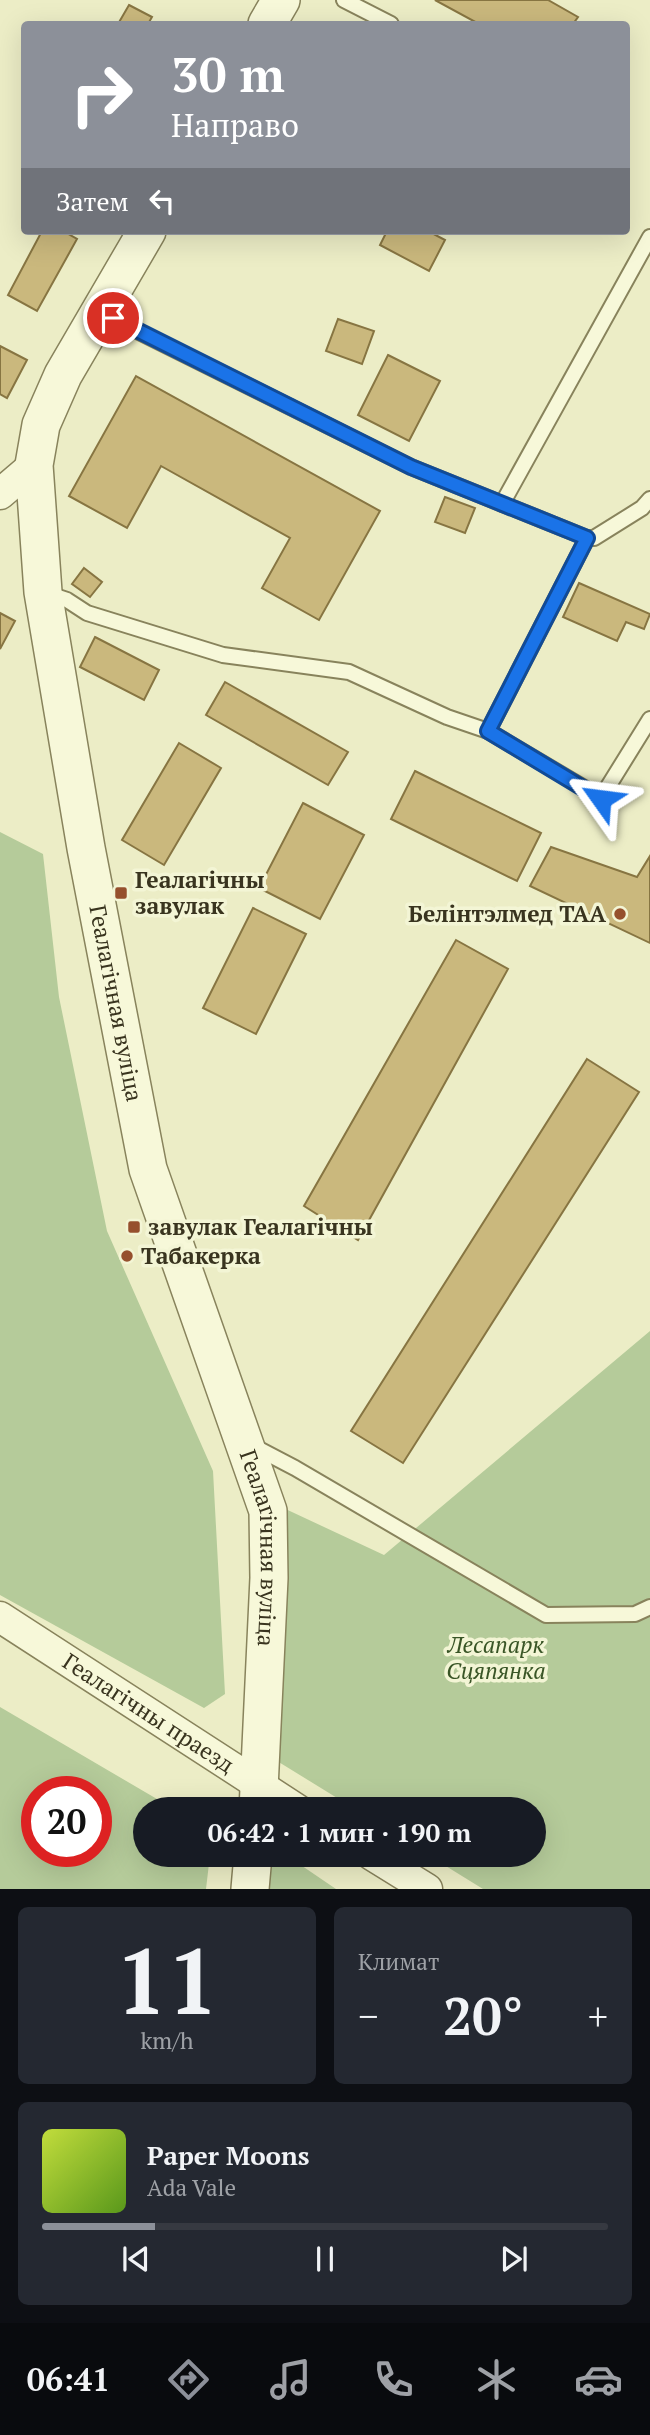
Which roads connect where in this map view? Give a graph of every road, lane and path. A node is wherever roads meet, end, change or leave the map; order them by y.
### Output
1 (281, 0) edge
2 (344, 0) edge
3 (269, 21) edge
4 (385, 21) edge
5 (145, 235) edge
6 (650, 237) edge
7 (100, 310) junction
8 (34, 465) junction
9 (0, 494) edge
10 (650, 499) edge
11 (502, 504) junction
12 (587, 538) junction
13 (43, 592) junction
14 (650, 719) edge
15 (488, 731) junction
16 (244, 1442) junction
17 (650, 1607) edge
18 (0, 1617) edge
19 (258, 1797) edge
20 (259, 1797) edge
21 (252, 1867) edge
22 (391, 1867) edge
23 (250, 1889) edge
24 (427, 1889) edge

1 - 3 street
2 - 4 lane
5 - 7 street, Геалагічная вуліца
6 - 11 lane
7 - 8 street, Геалагічная вуліца
7 - 11 lane
8 - 9 street
8 - 13 street, Геалагічная вуліца
10 - 12 lane
11 - 12 lane
12 - 15 lane
13 - 15 lane
13 - 16 street, Геалагічная вуліца
14 - 15 lane
16 - 17 lane
16 - 20 street, Геалагічная вуліца
18 - 19 street, Геалагічны праезд
21 - 23 street
22 - 24 street

